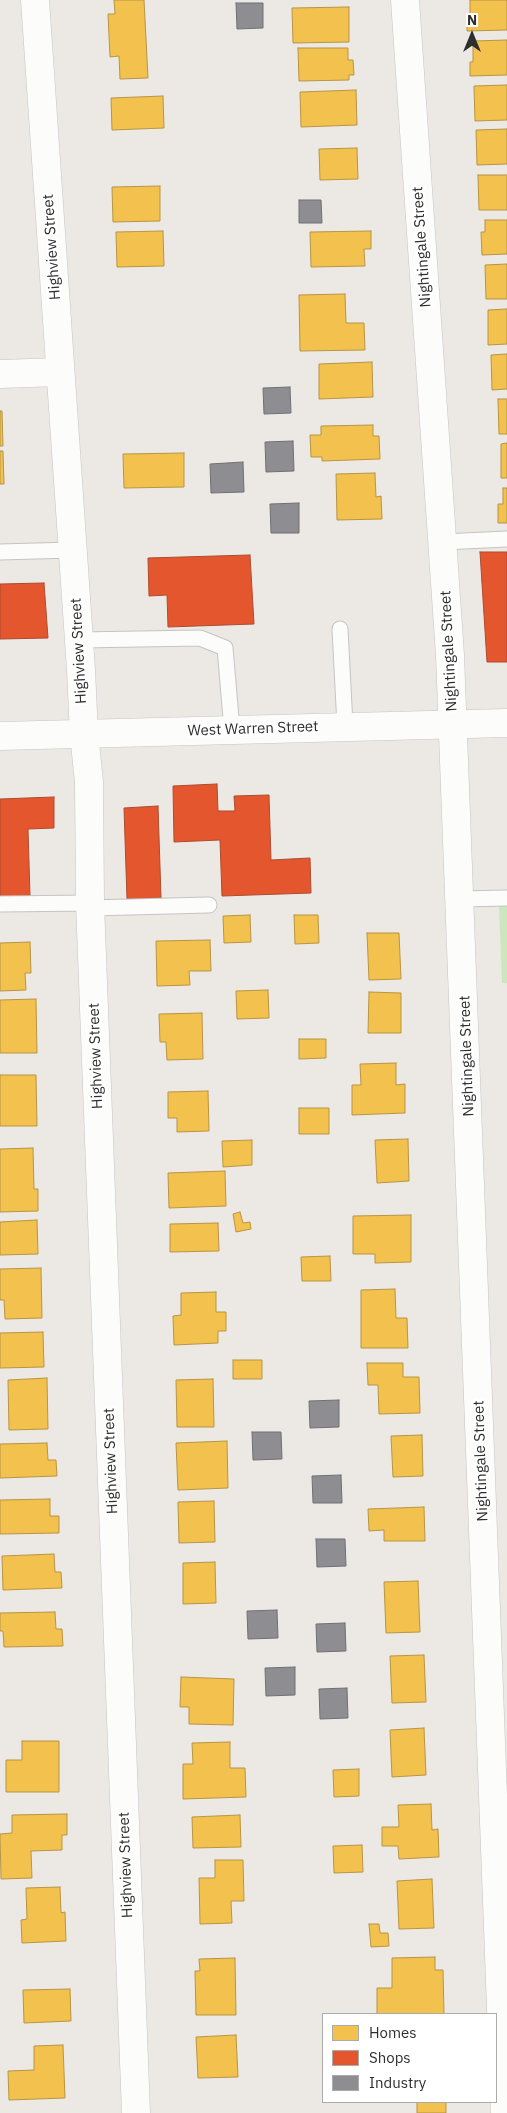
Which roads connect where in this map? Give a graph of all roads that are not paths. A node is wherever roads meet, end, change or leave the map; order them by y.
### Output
1 (34, 0) edge
2 (405, 0) edge
3 (60, 372) junction
4 (0, 374) edge
5 (507, 539) edge
6 (442, 542) junction
7 (73, 550) junction
8 (0, 552) edge
9 (340, 629) dead end
10 (79, 640) junction
11 (507, 723) edge
12 (453, 724) junction
13 (345, 726) junction
14 (232, 730) junction
15 (84, 734) junction
16 (0, 736) edge
17 (507, 898) edge
18 (460, 899) junction
19 (0, 904) edge
20 (209, 905) dead end
21 (90, 906) junction
22 (136, 2113) edge
23 (505, 2113) edge

1 - 3 street, Highview Street
2 - 6 street, Nightingale Street
3 - 4 street
3 - 7 street, Highview Street
5 - 6 lane
6 - 12 street, Nightingale Street
7 - 8 lane
7 - 10 street, Highview Street
9 - 13 lane
10 - 14 lane
10 - 15 street, Highview Street
11 - 12 street, West Warren Street
12 - 13 street, West Warren Street
12 - 18 street, Nightingale Street
13 - 14 street, West Warren Street
14 - 15 street, West Warren Street
15 - 16 street, West Warren Street
15 - 21 street, Highview Street
17 - 18 lane
18 - 23 street, Nightingale Street
19 - 21 lane
20 - 21 lane
21 - 22 street, Highview Street

